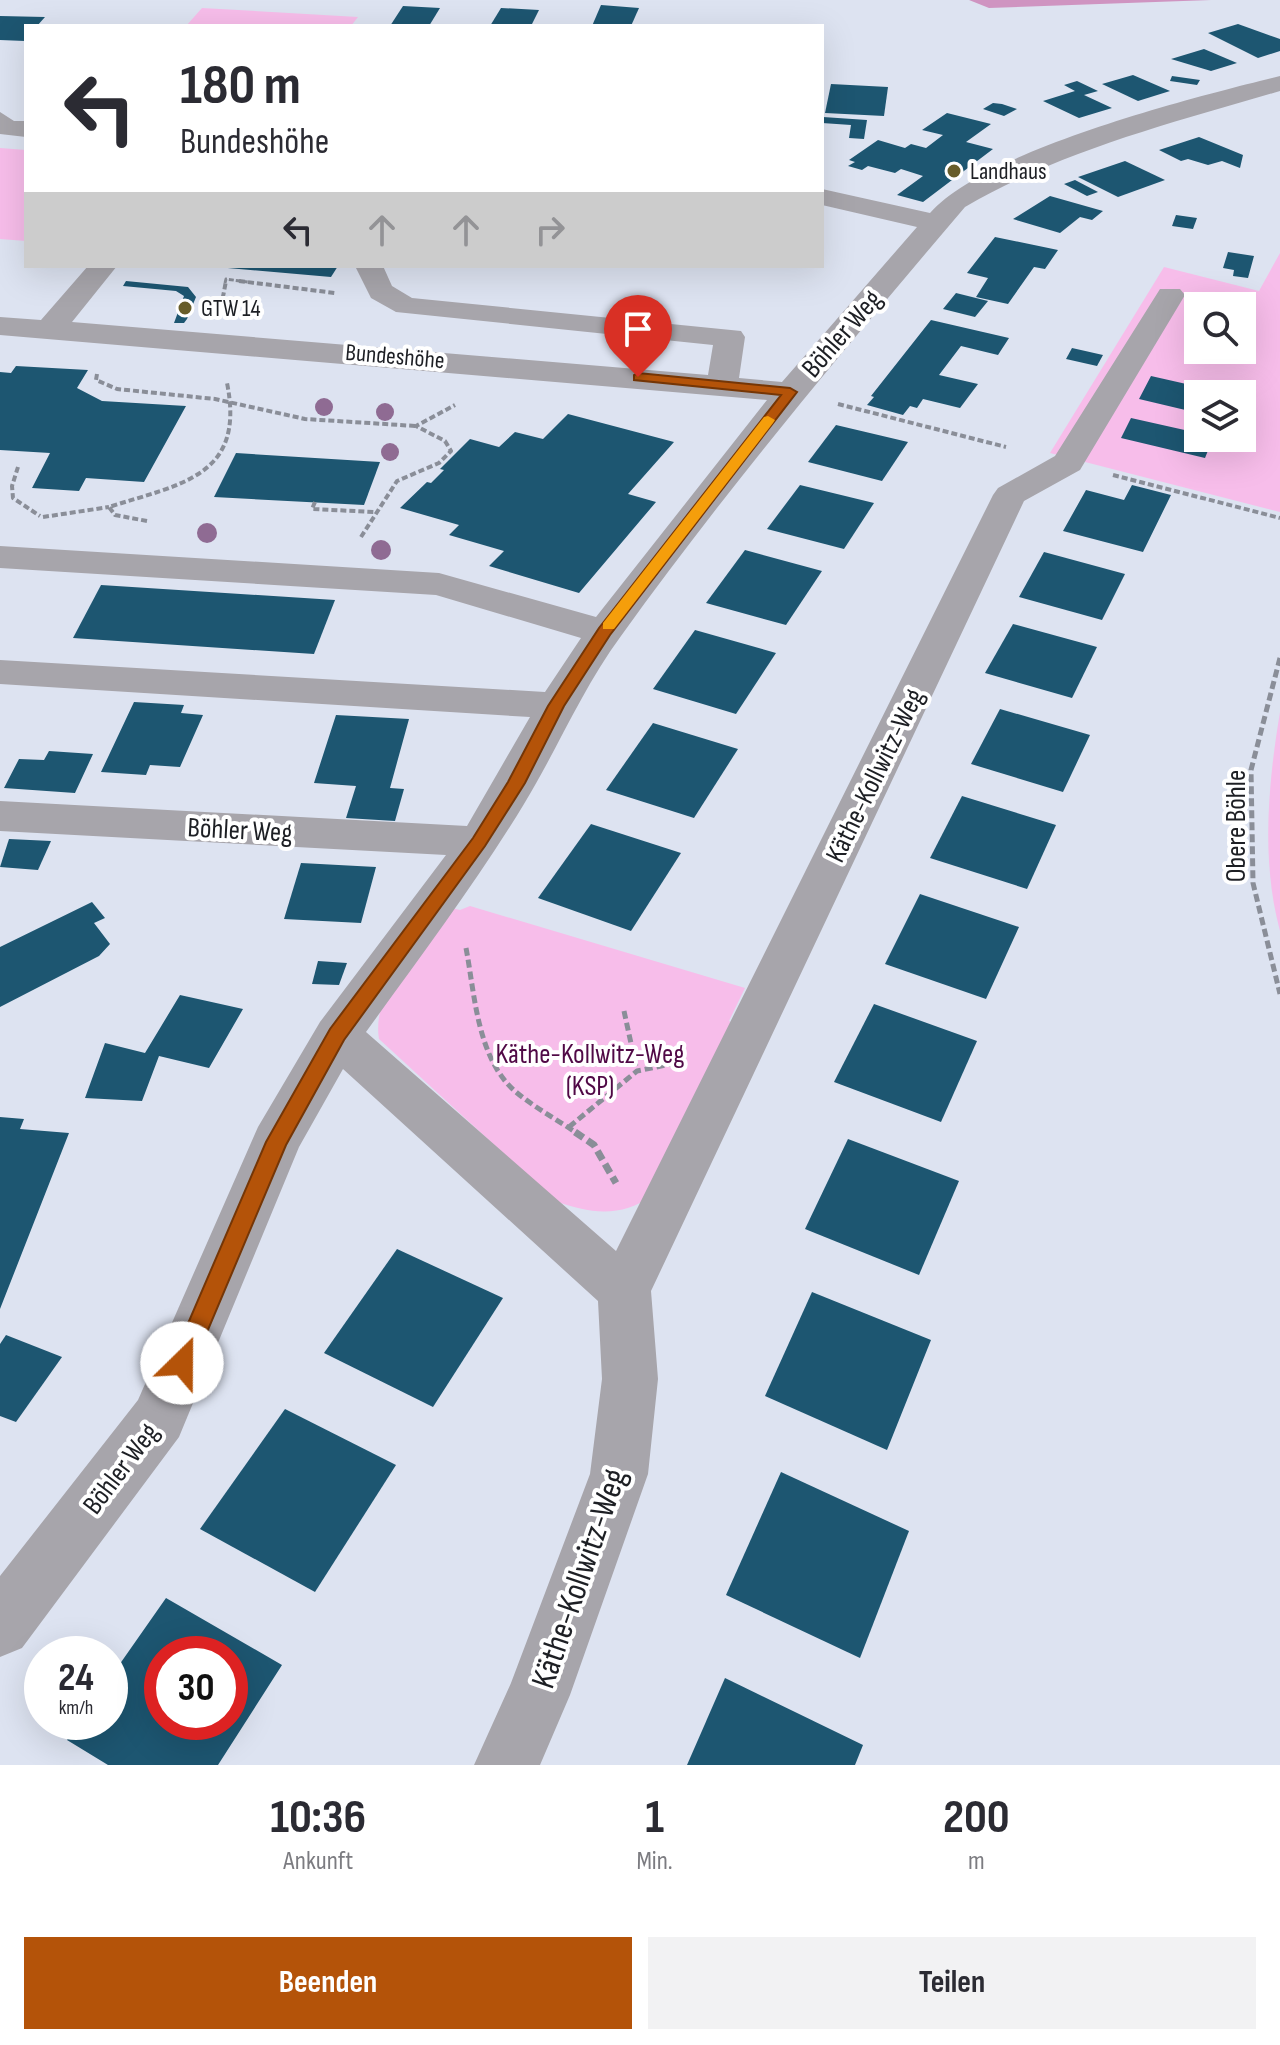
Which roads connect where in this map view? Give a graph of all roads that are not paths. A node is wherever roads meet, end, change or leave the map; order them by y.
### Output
1 (1280, 83) edge
2 (0, 120) edge
3 (24, 129) edge
4 (824, 197) edge
5 (936, 223) junction
6 (101, 268) edge
7 (369, 268) edge
8 (1170, 295) dead end
9 (449, 312) junction
10 (0, 326) edge
11 (50, 329) junction
12 (417, 358) junction
13 (722, 385) junction
14 (790, 392) junction
15 (0, 557) edge
16 (604, 632) junction
17 (0, 672) edge
18 (556, 706) junction
19 (0, 816) edge
20 (479, 842) junction
21 (337, 1035) junction
22 (624, 1291) junction
23 (0, 1626) edge
24 (507, 1765) edge

1 - 5 street, Böhler Weg
2 - 3 street
4 - 5 street
5 - 14 street, Böhler Weg
6 - 11 street
7 - 9 street
8 - 22 street, Käthe-Kollwitz-Weg
9 - 12 street
9 - 13 street
10 - 11 street, Bundeshöhe
11 - 12 street, Bundeshöhe
12 - 13 street, Bundeshöhe
13 - 14 street, Bundeshöhe
14 - 16 street, Böhler Weg
15 - 16 street
16 - 18 street, Böhler Weg
17 - 18 street
18 - 20 street, Böhler Weg
19 - 20 street, Böhler Weg
20 - 21 street, Böhler Weg
21 - 22 street
21 - 23 street, Böhler Weg
22 - 24 street, Käthe-Kollwitz-Weg

